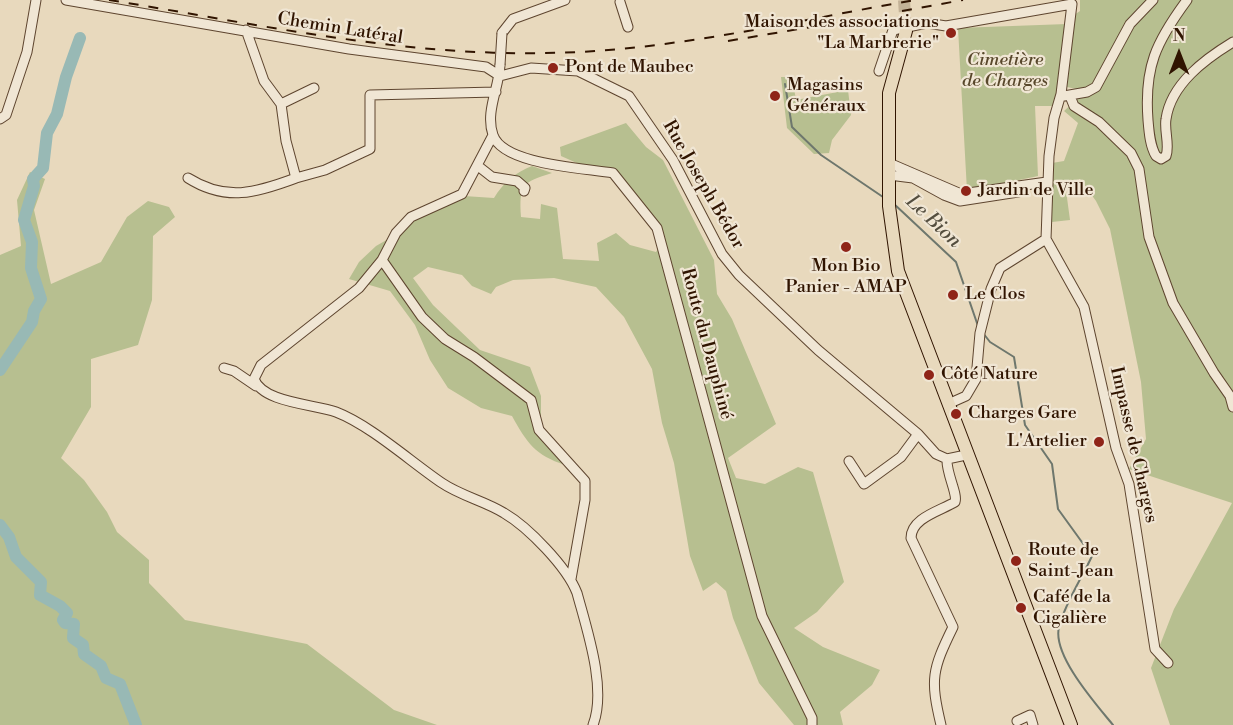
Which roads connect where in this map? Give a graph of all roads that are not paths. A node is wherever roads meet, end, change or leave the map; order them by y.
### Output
1 (36, 0) edge
2 (66, 0) edge
3 (565, 0) edge
4 (1153, 0) edge
5 (1187, 0) edge
6 (620, 1) edge
7 (93, 2) edge
8 (628, 27) dead end
9 (246, 30) junction
10 (906, 31) tunnel mouth
11 (1233, 42) edge
12 (500, 70) junction
13 (879, 71) dead end
14 (314, 88) dead end
15 (496, 92) junction
16 (1065, 95) junction
17 (281, 104) junction
18 (0, 119) edge
19 (493, 135) junction
20 (478, 166) junction
21 (889, 175) junction
22 (188, 177) dead end
23 (296, 178) junction
24 (1047, 182) junction
25 (524, 191) dead end
26 (1046, 239) junction
27 (381, 260) junction
28 (224, 368) dead end
29 (256, 386) junction
30 (948, 404) junction
31 (1233, 406) edge
32 (918, 434) junction
33 (966, 455) junction
34 (947, 459) junction
35 (849, 461) dead end
36 (571, 579) junction
37 (1168, 663) dead end
38 (1017, 721) dead end
39 (596, 724) edge
40 (812, 725) edge
41 (941, 725) edge
42 (1034, 725) edge
43 (1071, 725) edge

1 - 18 street
2 - 7 street, Chemin Latéral
3 - 12 street, bridge
4 - 16 street
5 - 11 street
6 - 8 street
7 - 9 street, Chemin Latéral
9 - 12 street, Chemin Latéral
9 - 17 street
10 - 21 main road
12 - 15 street
12 - 32 street, Rue Joseph Bédor
13 - 16 street
14 - 17 street
15 - 19 street
15 - 23 street
16 - 24 street
16 - 31 street
17 - 23 street
19 - 20 street
19 - 40 street, Route du Dauphiné
20 - 25 street
20 - 27 street
21 - 24 street
21 - 30 main road
22 - 23 street
24 - 26 street
26 - 30 street
26 - 37 street, Impasse de Charges
27 - 29 street
27 - 36 street
28 - 29 street
29 - 36 street
30 - 33 main road
32 - 34 street, Rue Joseph Bédor
32 - 35 street
33 - 34 street
33 - 43 main road
34 - 41 street
36 - 39 street
38 - 42 street

